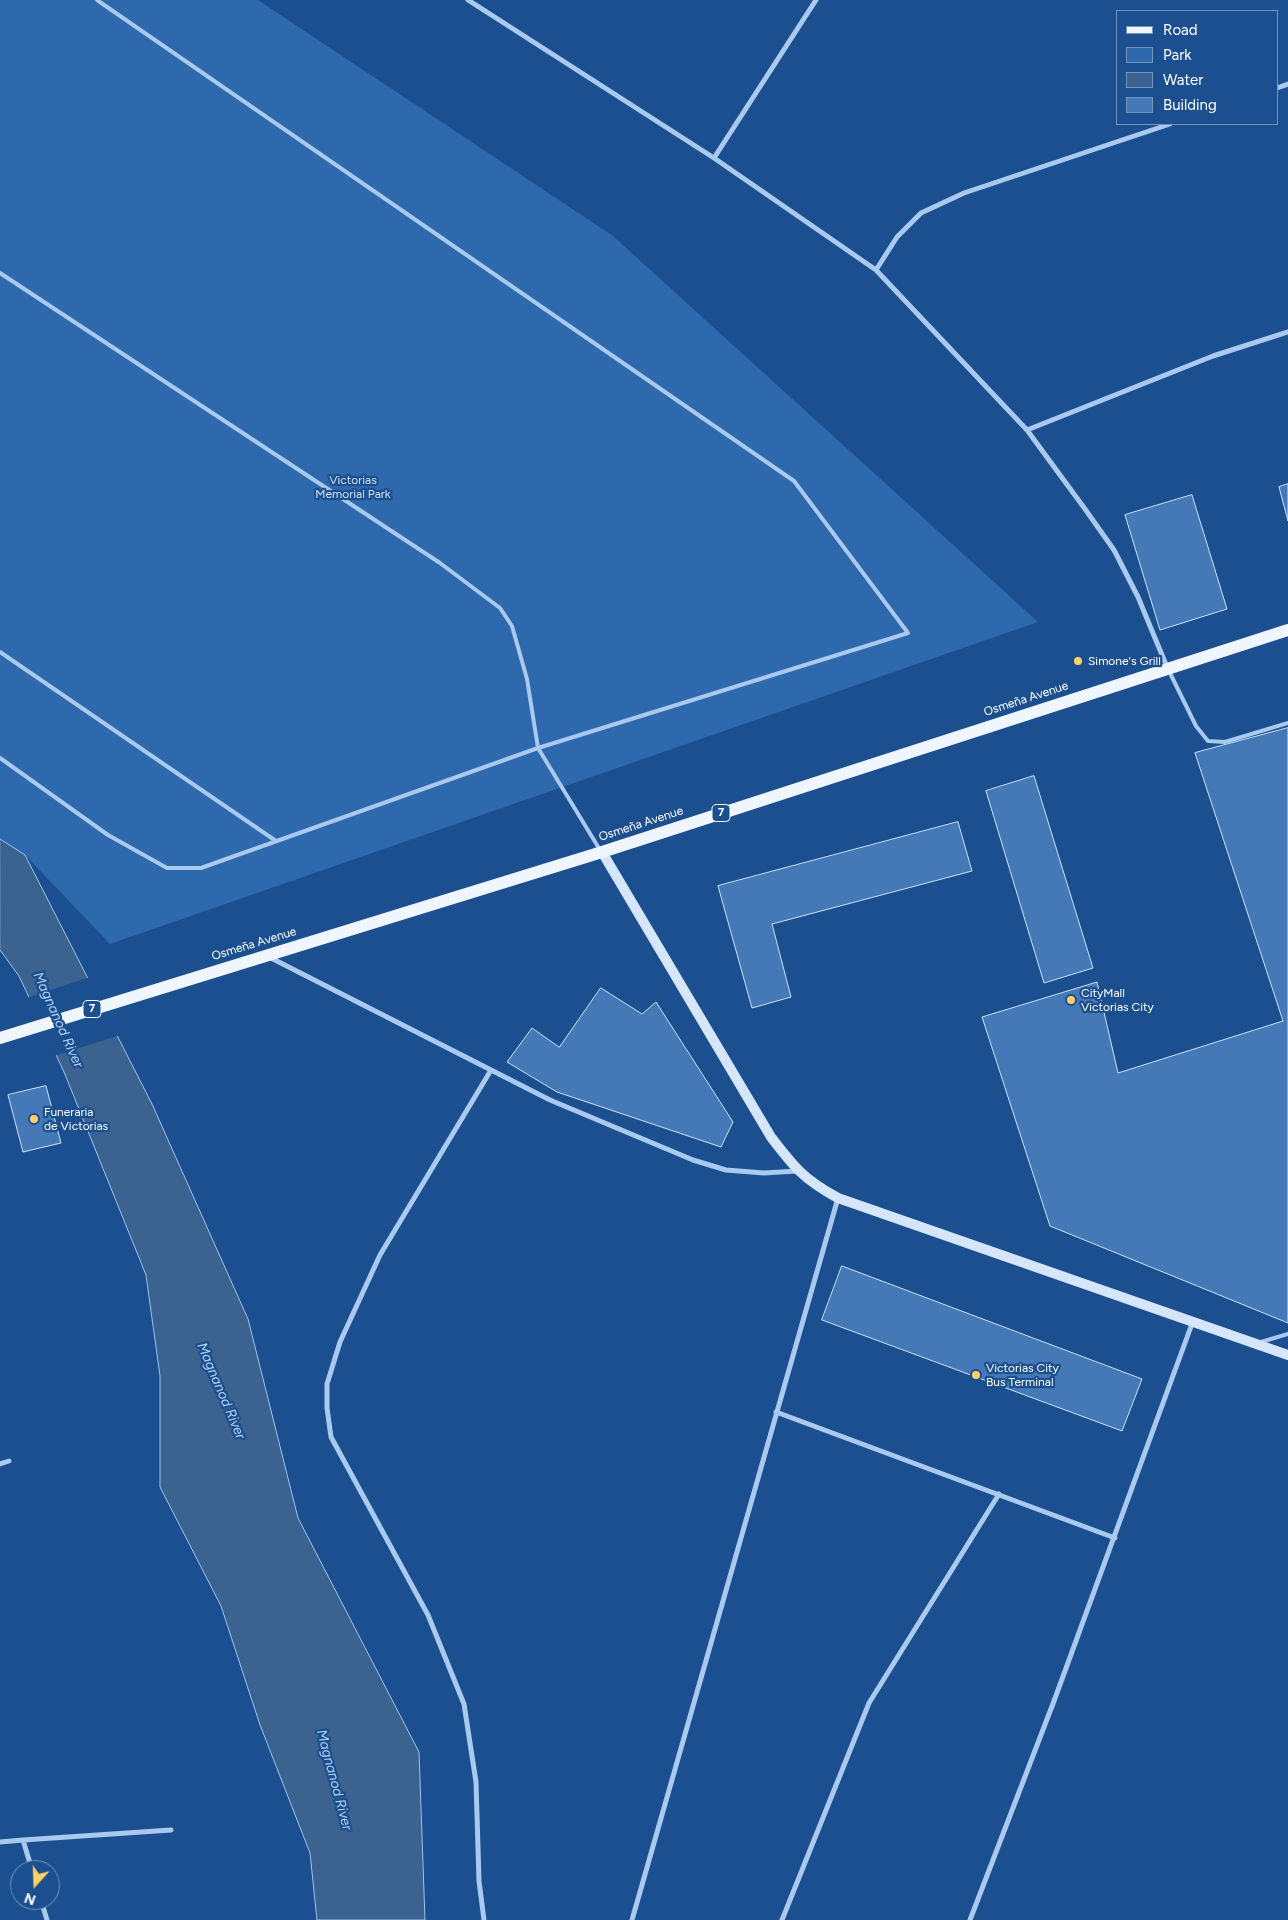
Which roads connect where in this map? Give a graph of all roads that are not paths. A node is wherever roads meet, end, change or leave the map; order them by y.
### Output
1 (97, 0) edge
2 (468, 0) edge
3 (816, 0) edge
4 (1167, 125) edge
5 (714, 158) junction
6 (876, 270) junction
7 (0, 273) edge
8 (1288, 332) edge
9 (1026, 430) junction
10 (1288, 630) edge
11 (0, 652) edge
12 (1167, 667) junction
13 (1288, 722) edge
14 (538, 748) junction
15 (0, 758) edge
16 (276, 841) junction
17 (602, 852) junction
18 (264, 954) junction
19 (0, 1038) edge
20 (491, 1070) junction
21 (797, 1171) junction
22 (838, 1198) junction
23 (1194, 1321) junction
24 (1288, 1334) edge
25 (1257, 1344) junction
26 (1288, 1355) edge
27 (776, 1412) junction
28 (9, 1461) dead end
29 (0, 1464) edge
30 (999, 1494) junction
31 (1115, 1538) junction
32 (171, 1830) dead end
33 (23, 1840) junction
34 (0, 1842) edge
35 (29, 1860) edge
36 (484, 1920) edge
37 (632, 1920) edge
38 (782, 1920) edge
39 (970, 1920) edge

1 - 14 lane
2 - 5 street
3 - 5 street
4 - 6 street
5 - 6 street
6 - 9 street
7 - 14 lane
8 - 9 street
9 - 12 street
10 - 12 main road, Osmeña Avenue / 7
11 - 16 lane
12 - 13 lane
12 - 17 main road, Osmeña Avenue / 7
14 - 16 lane
14 - 17 lane
15 - 16 lane
17 - 18 main road, Osmeña Avenue / 7
17 - 21 street
18 - 19 main road, Osmeña Avenue / 7
18 - 20 street
20 - 21 street
20 - 36 street
21 - 22 street
22 - 23 street
22 - 27 street
23 - 25 street
23 - 31 street
24 - 25 lane
25 - 26 street
27 - 30 street
27 - 37 street
28 - 29 street
30 - 31 street
30 - 38 street
31 - 39 street
32 - 33 street
33 - 34 street
33 - 35 street

